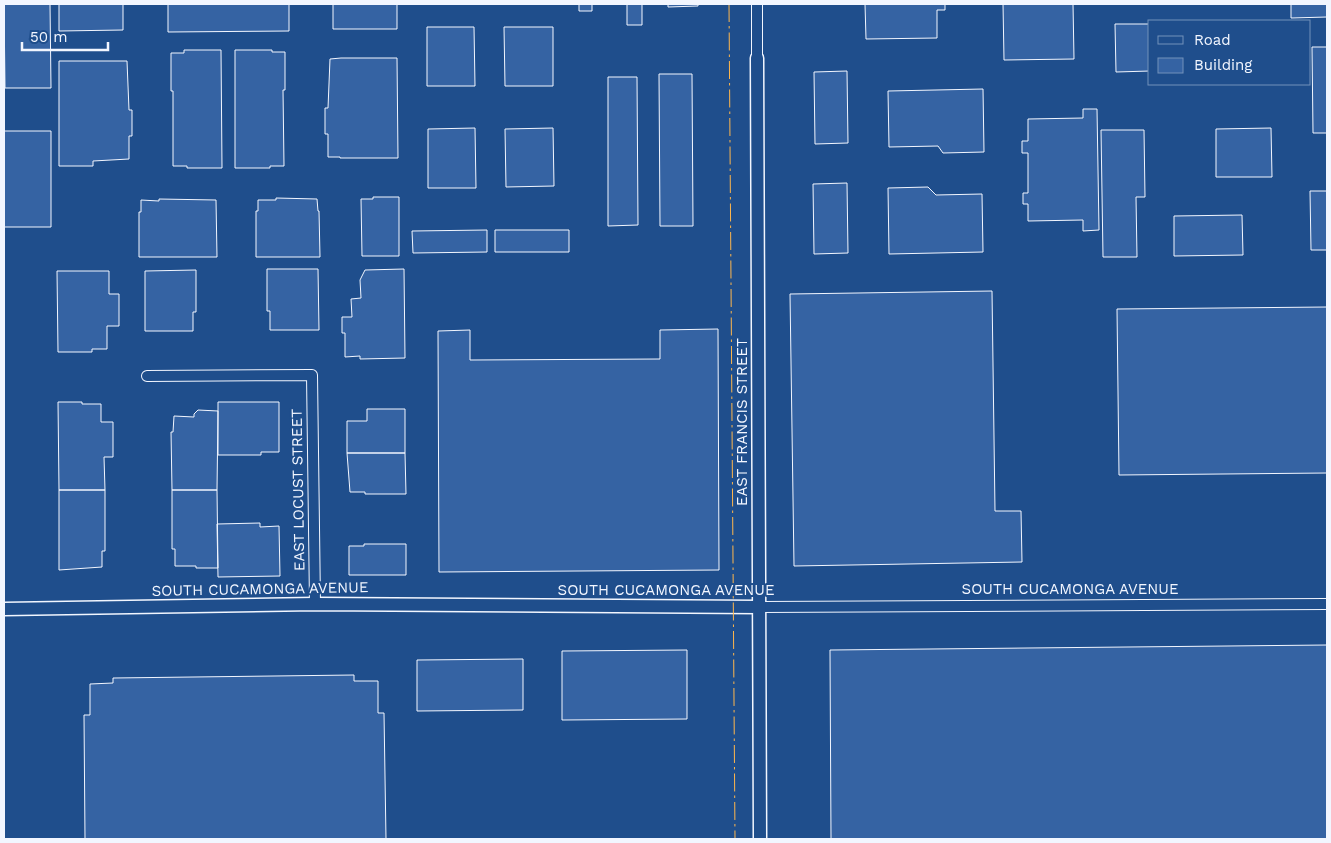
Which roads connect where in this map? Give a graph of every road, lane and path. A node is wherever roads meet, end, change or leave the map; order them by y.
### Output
1 (756, 4) edge
2 (757, 58) joint
3 (147, 376) dead end
4 (315, 604) junction
5 (1327, 604) edge
6 (759, 608) junction
7 (4, 609) edge
8 (760, 839) edge

1 - 2 street, EAST FRANCIS STREET
2 - 6 street, EAST FRANCIS STREET
3 - 4 street, EAST LOCUST STREET
4 - 6 street, SOUTH CUCAMONGA AVENUE
4 - 7 street, SOUTH CUCAMONGA AVENUE
5 - 6 street, SOUTH CUCAMONGA AVENUE
6 - 8 street, EAST FRANCIS STREET

